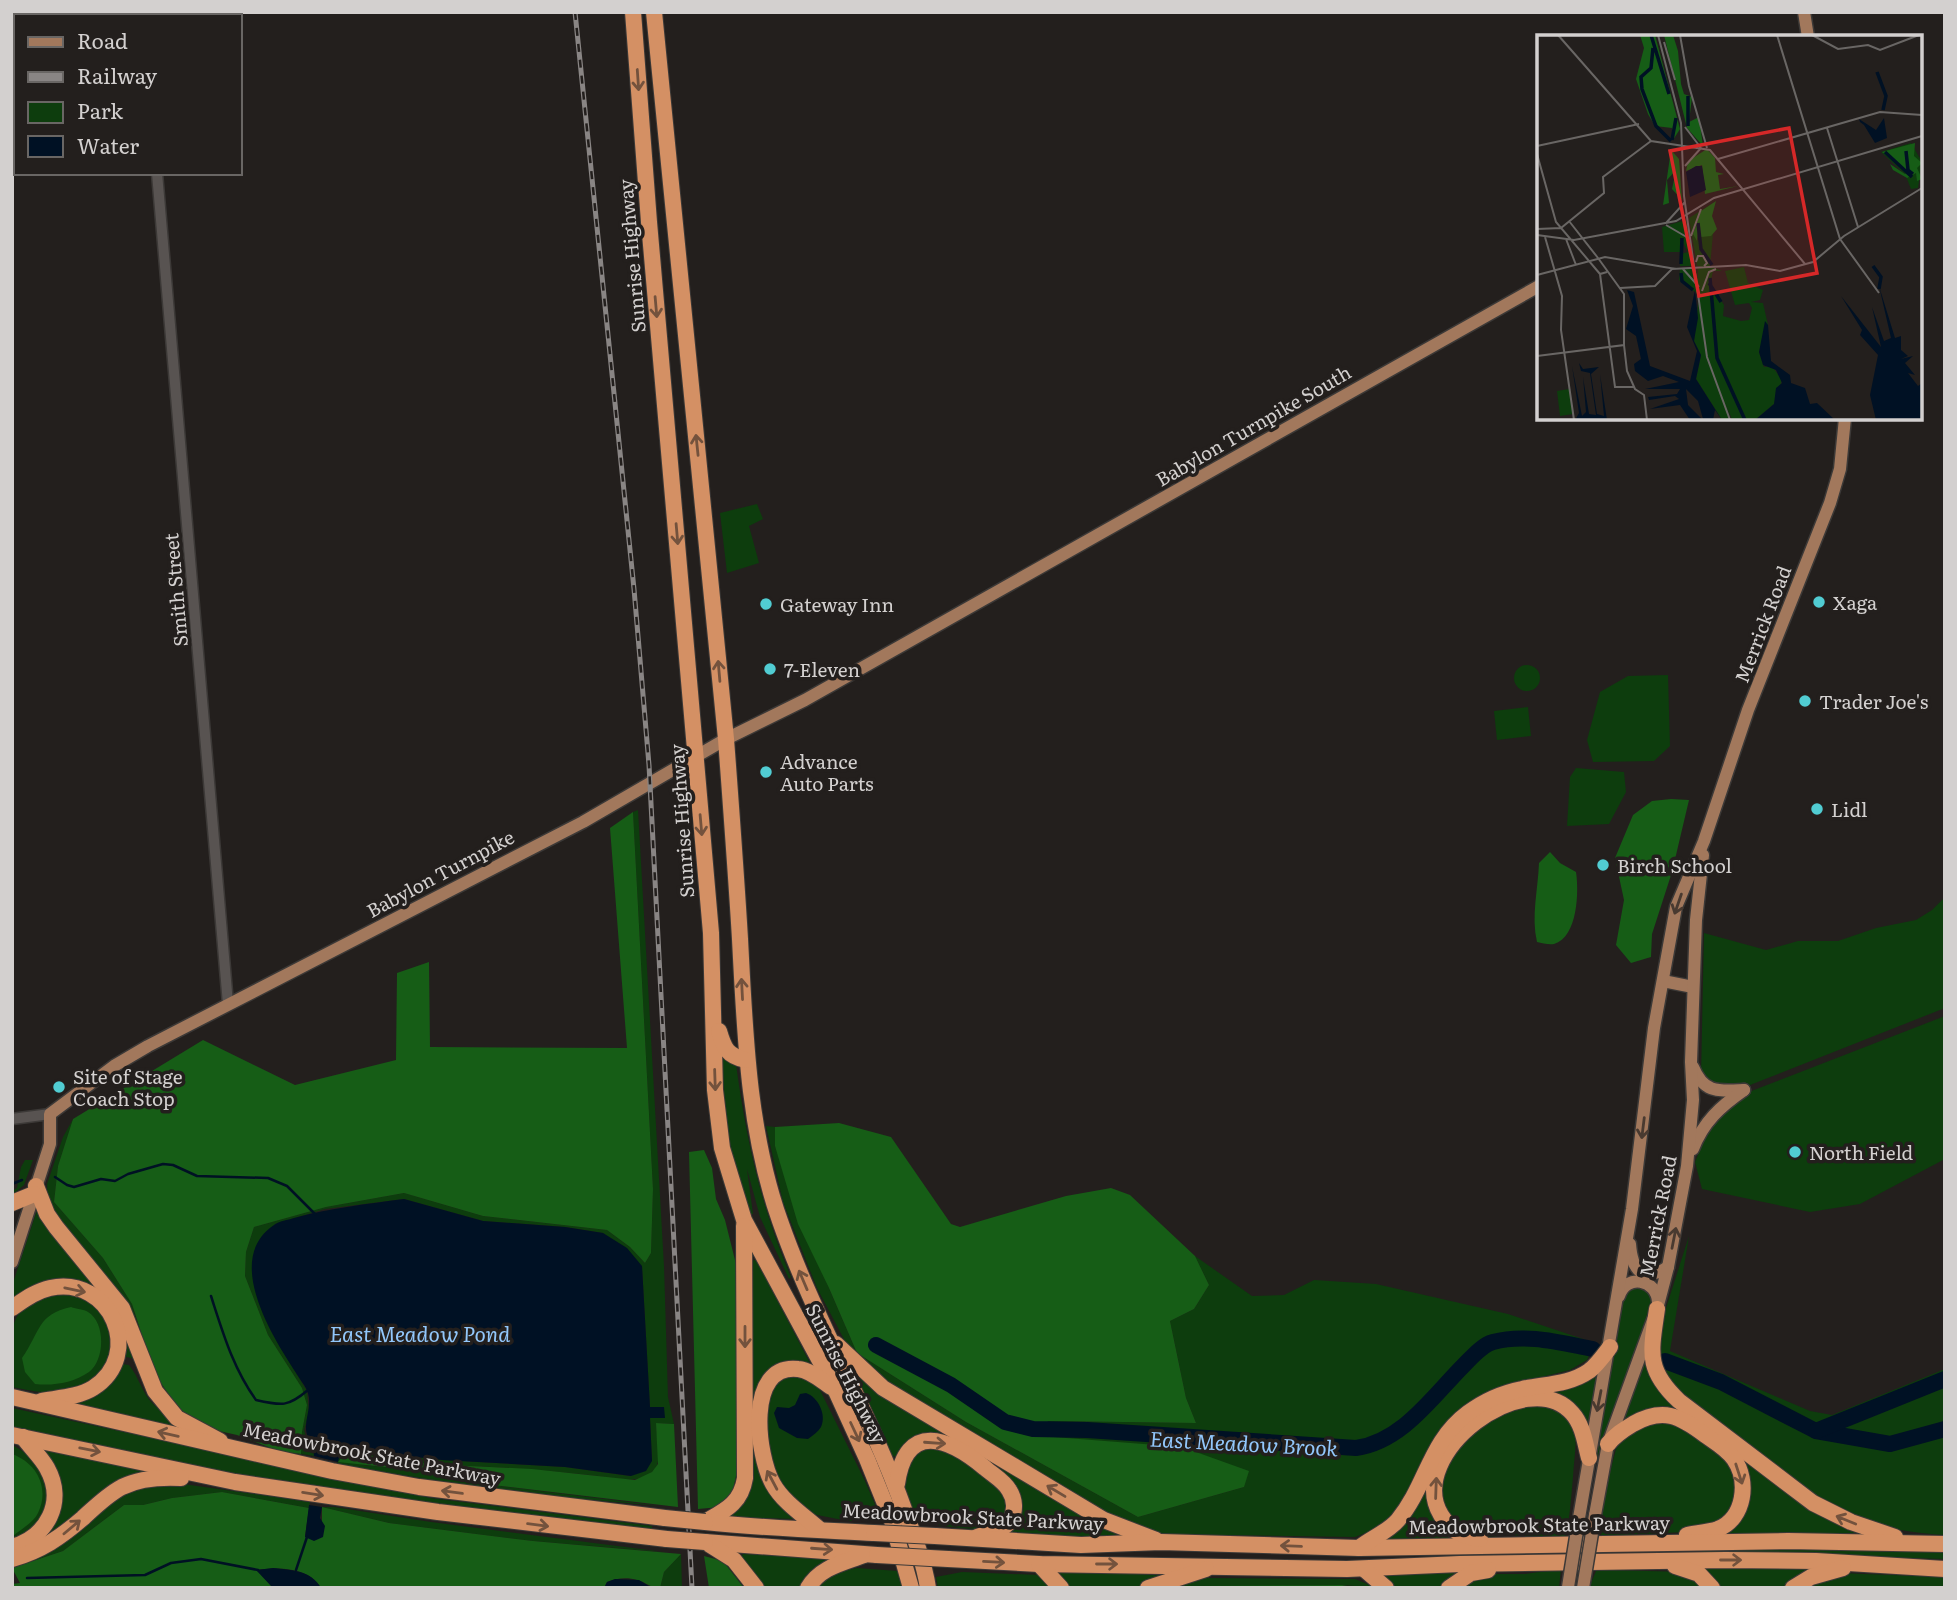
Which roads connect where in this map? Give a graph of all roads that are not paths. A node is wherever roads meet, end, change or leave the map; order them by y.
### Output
1 (633, 12) edge
2 (654, 12) edge
3 (1804, 12) edge
4 (1808, 35) edge
5 (157, 175) edge
6 (1537, 287) edge
7 (1844, 420) edge
8 (986, 598) joint
9 (726, 739) junction
10 (696, 757) junction
11 (1704, 841) junction
12 (1662, 981) junction
13 (1693, 987) junction
14 (228, 1004) junction
15 (713, 1012) junction
16 (746, 1060) junction
17 (1691, 1062) junction
18 (50, 1114) junction
19 (12, 1119) edge
20 (1687, 1166) junction
21 (35, 1190) junction
22 (12, 1203) edge
23 (1632, 1209) junction
24 (744, 1220) junction
25 (12, 1262) edge
26 (1668, 1267) junction
27 (1617, 1302) junction
28 (12, 1308) edge
29 (1657, 1309) junction
30 (828, 1336) junction
31 (1610, 1347) junction
32 (116, 1364) junction
33 (149, 1376) junction
34 (835, 1389) junction
35 (12, 1397) edge
36 (36, 1402) junction
37 (17, 1436) edge
38 (1608, 1444) junction
39 (235, 1449) junction
40 (1588, 1458) junction
41 (220, 1479) junction
42 (896, 1486) junction
43 (705, 1522) junction
44 (819, 1529) junction
45 (972, 1538) junction
46 (705, 1542) junction
47 (1161, 1542) junction
48 (1654, 1542) junction
49 (1911, 1542) junction
50 (1945, 1544) edge
51 (1520, 1546) junction
52 (12, 1547) edge
53 (1359, 1548) junction
54 (871, 1555) junction
55 (12, 1559) edge
56 (1663, 1562) junction
57 (1039, 1564) junction
58 (1521, 1564) junction
59 (1856, 1564) junction
60 (1208, 1568) junction
61 (1364, 1569) junction
62 (1945, 1569) edge
63 (756, 1588) edge
64 (808, 1588) edge
65 (911, 1588) edge
66 (928, 1588) edge
67 (1061, 1588) edge
68 (1148, 1588) edge
69 (1386, 1588) edge
70 (1450, 1588) edge
71 (1568, 1588) edge
72 (1583, 1588) edge
73 (1712, 1588) edge
74 (1793, 1588) edge

1 -> 10 highway, Sunrise Highway
9 -> 2 highway, Sunrise Highway
3 - 4 main road
5 - 14 street, Smith Street
6 - 8 main road, Babylon Turnpike South
7 - 11 main road, Merrick Road
8 - 9 main road, Babylon Turnpike
9 - 10 main road, Babylon Turnpike
16 -> 9 highway, Sunrise Highway
10 - 14 main road, Babylon Turnpike
10 -> 15 highway, Sunrise Highway
11 -> 12 main road, Merrick Road
11 - 13 main road, Merrick Road
12 - 13 main road
12 -> 23 main road, Merrick Road
13 - 17 main road, Merrick Road
14 - 18 main road, Babylon Turnpike
15 - 16 highway
15 -> 24 highway, Sunrise Highway
30 -> 16 highway, Sunrise Highway
17 - 20 main road, Merrick Road
17 - 20 main road
18 - 19 street
18 - 21 main road
26 -> 20 main road, Merrick Road
21 - 22 highway
21 - 25 main road
21 - 33 highway
23 - 26 main road
23 - 27 main road, Merrick Road
24 - 34 highway, Sunrise Highway
24 -> 43 highway
26 - 29 main road, Merrick Road
27 - 29 main road
27 - 31 main road, Merrick Road
28 -> 32 highway
29 - 38 main road, Merrick Road
49 -> 29 highway
30 - 42 highway, Sunrise Highway
47 -> 30 highway
31 -> 40 main road, Merrick Road
31 - 53 highway
32 - 33 highway
32 - 36 highway
33 - 39 highway
44 -> 34 highway
34 -> 65 highway, Sunrise Highway
35 - 36 highway, Meadowbrook State Parkway
39 -> 36 highway, Meadowbrook State Parkway
37 -> 41 highway, Meadowbrook State Parkway
37 - 52 highway
38 -> 48 highway
38 - 72 main road, Merrick Road, bridge
43 -> 39 highway, Meadowbrook State Parkway, bridge
51 -> 40 highway
40 - 71 main road, Merrick Road, bridge
41 -> 46 highway, Meadowbrook State Parkway, bridge
55 -> 41 highway
42 -> 45 highway
42 - 66 highway, Sunrise Highway
43 - 44 highway, Meadowbrook State Parkway
44 - 45 highway, Meadowbrook State Parkway, bridge
45 - 47 highway, Meadowbrook State Parkway
46 -> 54 highway, Meadowbrook State Parkway
46 - 63 highway
53 -> 47 highway, Meadowbrook State Parkway
48 - 49 highway, Meadowbrook State Parkway
48 - 51 highway, Meadowbrook State Parkway
49 - 50 highway, Meadowbrook State Parkway
51 - 53 highway, Meadowbrook State Parkway
54 -> 57 highway, Meadowbrook State Parkway, bridge
54 - 64 highway
56 - 58 highway, Meadowbrook State Parkway
56 -> 59 highway, Meadowbrook State Parkway
56 - 73 highway
57 -> 60 highway, Meadowbrook State Parkway
57 - 67 highway
58 - 61 highway, Meadowbrook State Parkway
58 - 70 highway
59 - 62 highway, Meadowbrook State Parkway
59 - 74 highway
60 - 61 highway, Meadowbrook State Parkway
60 - 68 highway
61 - 69 highway

